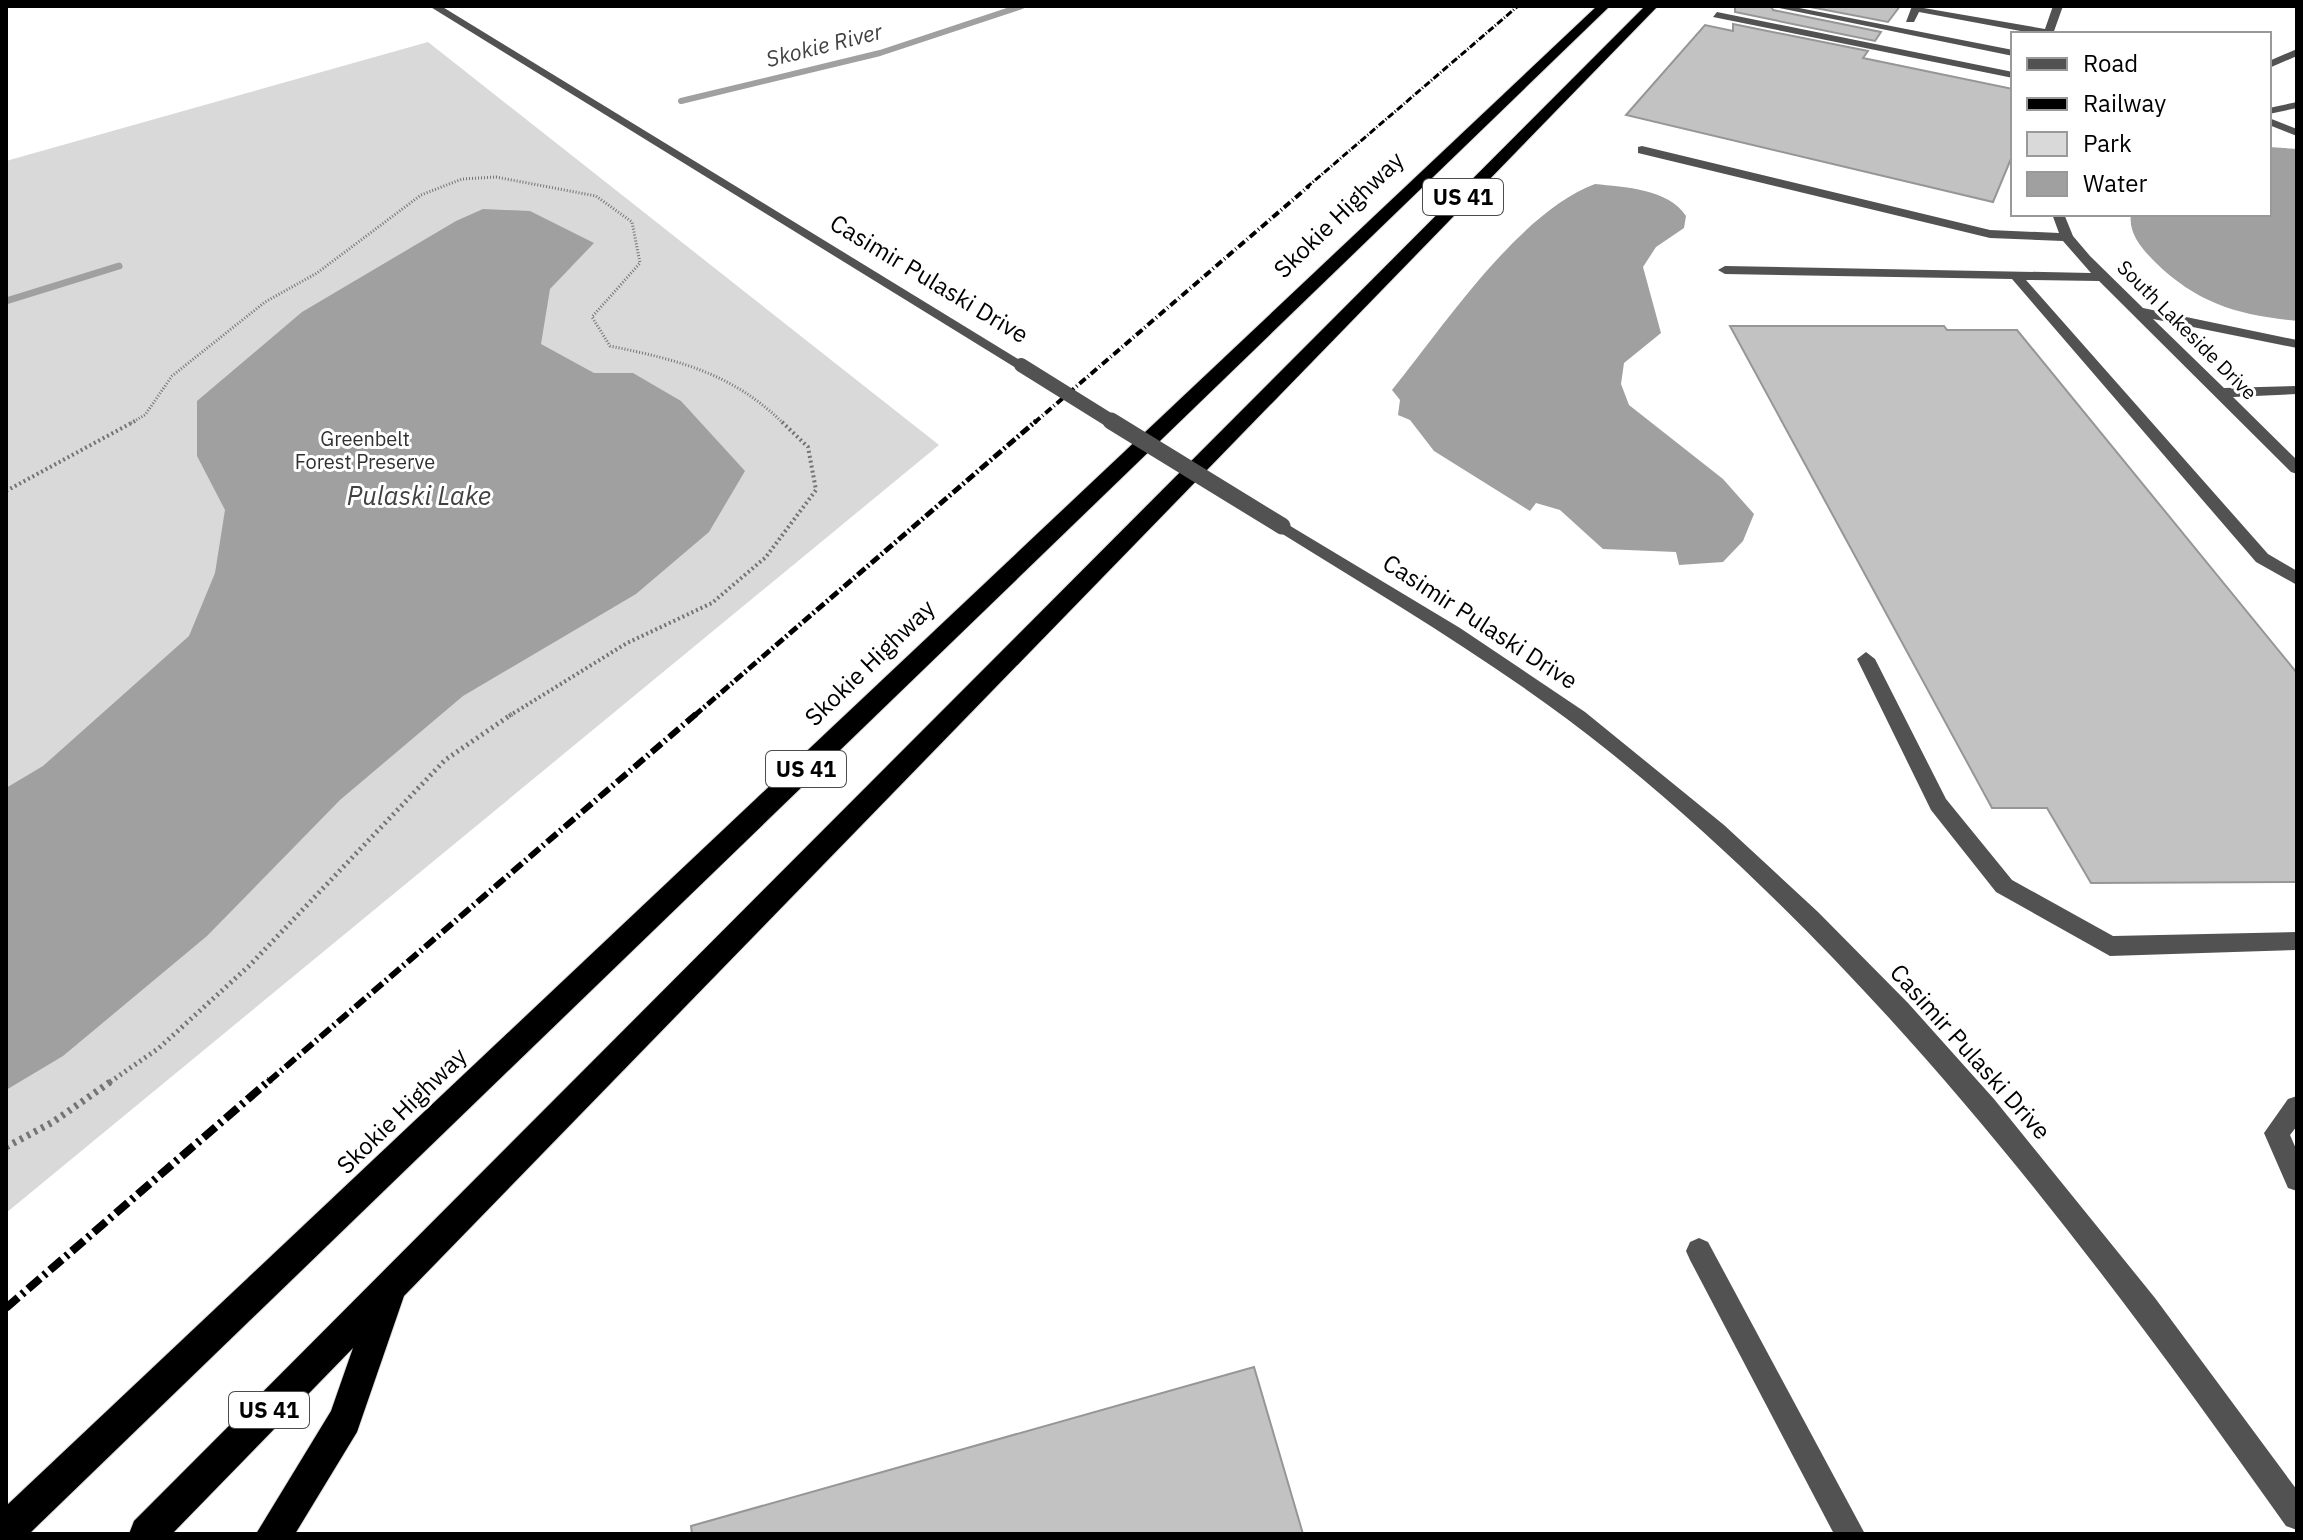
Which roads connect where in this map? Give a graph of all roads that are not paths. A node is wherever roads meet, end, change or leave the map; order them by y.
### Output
1 (434, 6) edge
2 (1604, 6) edge
3 (1652, 6) edge
4 (2058, 6) edge
5 (1779, 7) edge
6 (1717, 15) dead end
7 (1910, 20) junction
8 (1903, 31) junction
9 (2038, 32) edge
10 (2049, 32) edge
11 (2011, 40) edge
12 (2297, 52) edge
13 (2011, 53) edge
14 (2271, 64) edge
15 (2011, 75) edge
16 (2297, 105) edge
17 (2271, 111) edge
18 (2271, 122) edge
19 (2297, 133) edge
20 (1642, 150) dead end
21 (2059, 216) edge
22 (2067, 237) junction
23 (1725, 270) dead end
24 (2016, 276) junction
25 (2106, 277) junction
26 (2141, 312) junction
27 (2297, 344) edge
28 (2297, 390) edge
29 (2222, 393) junction
30 (2297, 469) edge
31 (2297, 579) edge
32 (1866, 659) dead end
33 (2297, 941) edge
34 (2297, 1107) edge
35 (2297, 1179) edge
36 (1699, 1251) dead end
37 (391, 1286) junction
38 (2297, 1515) edge
39 (6, 1531) edge
40 (147, 1534) edge
41 (274, 1534) edge
42 (1850, 1534) edge

1 - 38 street, Casimir Pulaski Drive, bridge
2 - 39 highway, Skokie Highway / US 41
3 - 37 highway, US 41
4 - 10 street
5 - 8 street
6 - 15 street
7 - 8 street
7 - 9 street
7 - 11 street
8 - 13 street
12 - 14 street
16 - 17 street
18 - 19 street
20 - 22 street
21 - 22 street, South Lakeside Drive
22 - 25 street, South Lakeside Drive
23 - 24 street
24 - 25 street
24 - 31 street
25 - 26 street, South Lakeside Drive
26 - 27 street
26 - 29 street, South Lakeside Drive
28 - 29 street
29 - 30 street, South Lakeside Drive
32 - 33 street
34 - 35 street
36 - 42 street
37 - 40 highway, US 41
37 - 41 highway

